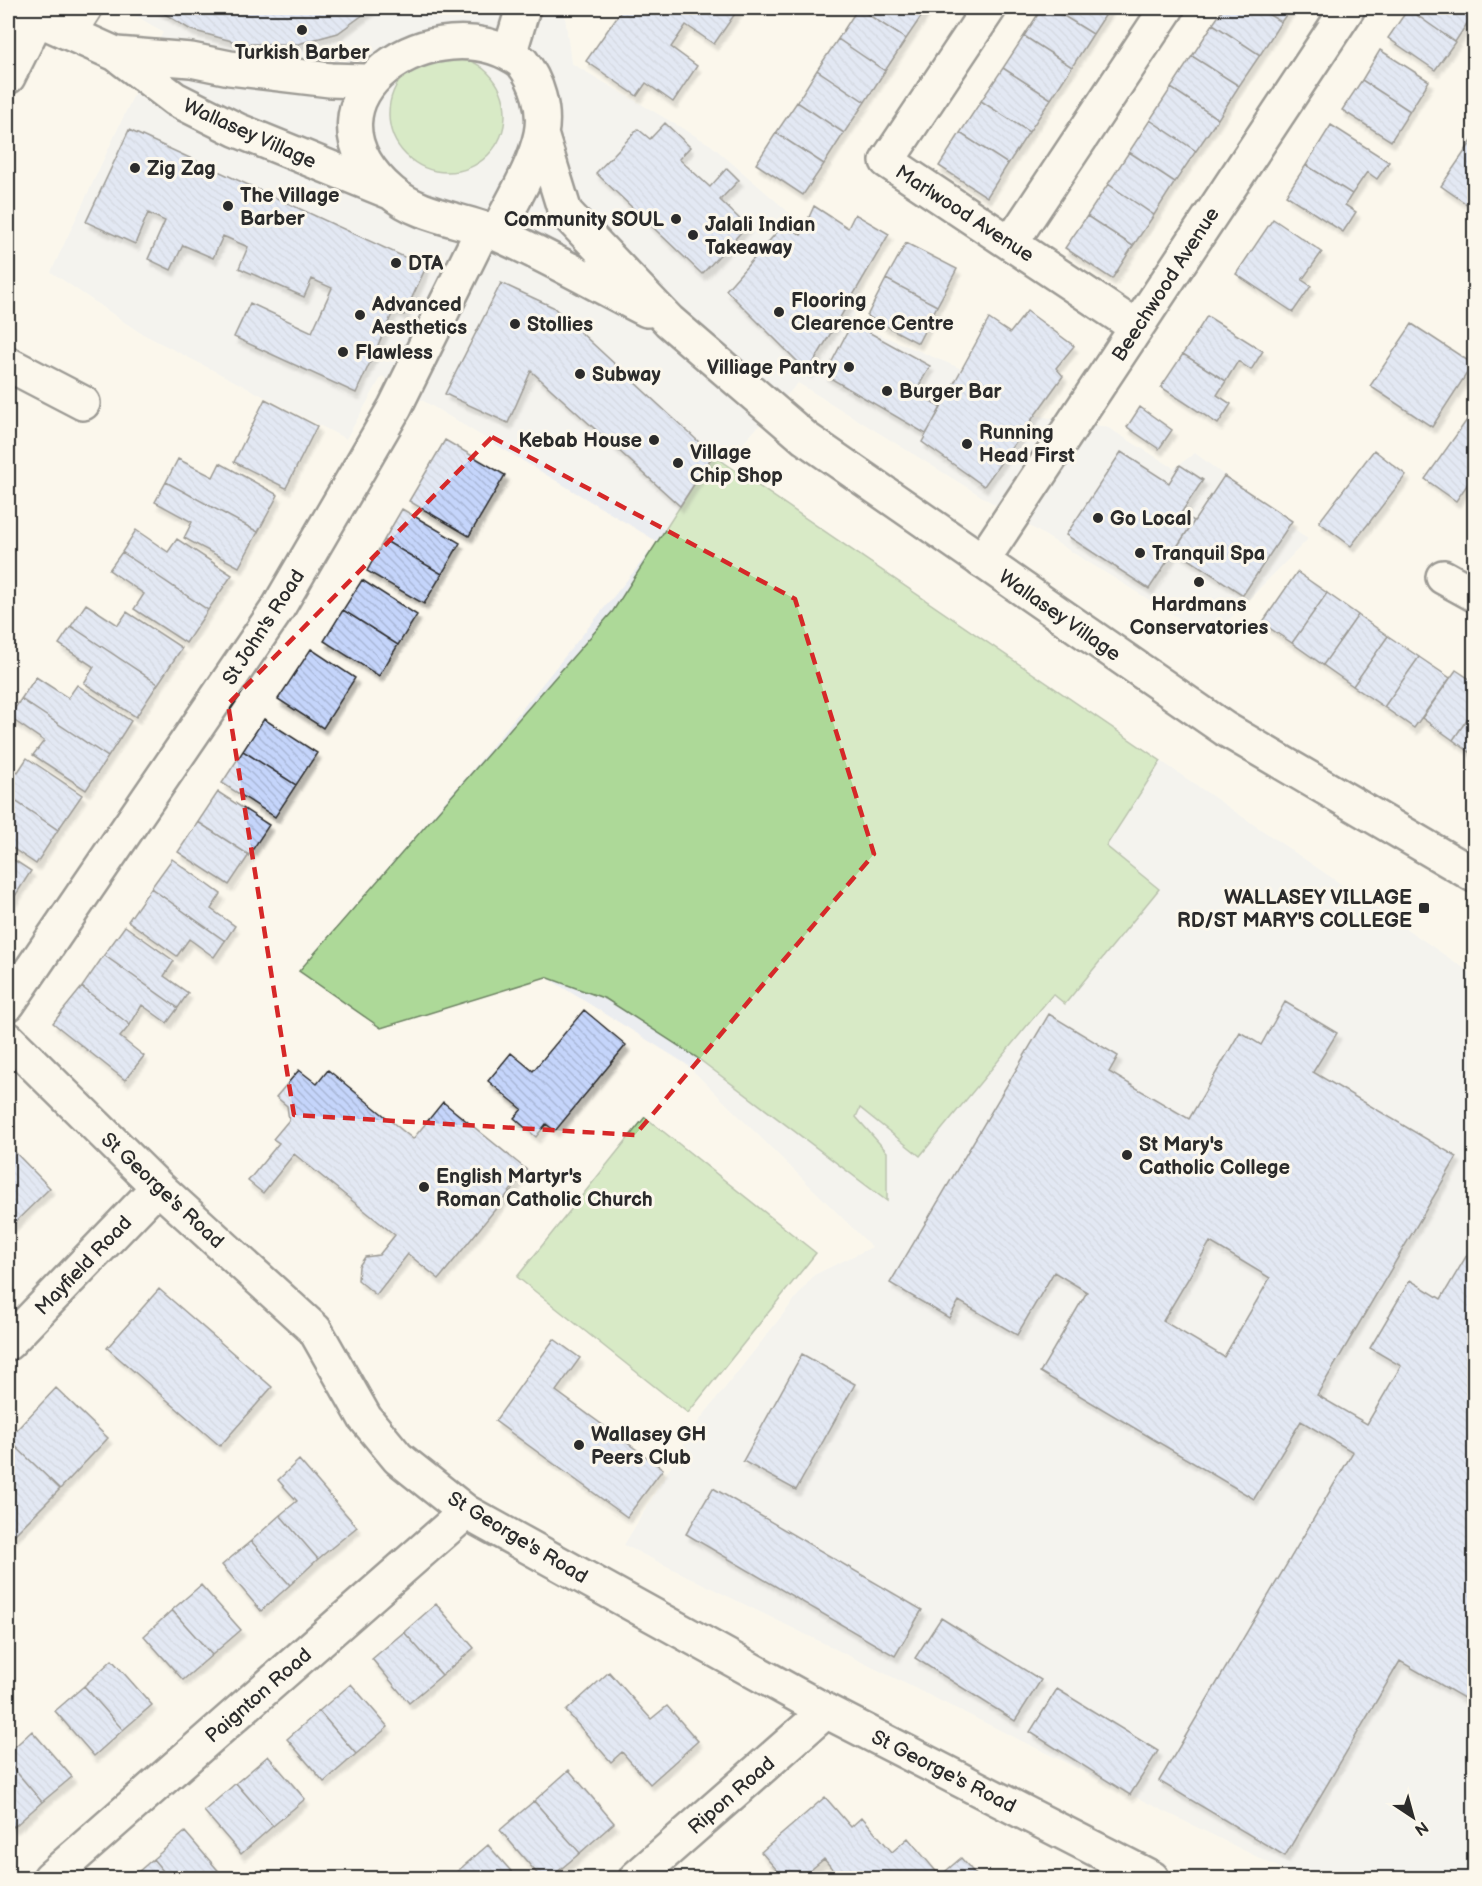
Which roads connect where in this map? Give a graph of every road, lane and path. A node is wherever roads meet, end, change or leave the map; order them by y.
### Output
1 (523, 8) edge
2 (989, 8) edge
3 (1167, 8) edge
4 (1348, 8) edge
5 (26, 12) edge
6 (78, 19) edge
7 (511, 48) junction
8 (116, 54) junction
9 (8, 77) edge
10 (362, 81) junction
11 (541, 134) junction
12 (393, 193) junction
13 (490, 231) junction
14 (1011, 243) junction
15 (669, 321) junction
16 (1137, 327) junction
17 (8, 364) edge
18 (83, 403) dead end
19 (982, 561) junction
20 (1443, 577) dead end
21 (1474, 594) edge
22 (1474, 875) edge
23 (8, 1004) edge
24 (8, 1039) edge
25 (158, 1187) junction
26 (8, 1343) edge
27 (466, 1512) junction
28 (826, 1711) junction
29 (50, 1878) edge
30 (636, 1878) edge
31 (1152, 1878) edge

1 - 7 street
2 - 14 street, Marlwood Avenue
3 - 14 street
4 - 16 street, Beechwood Avenue
5 - 6 street, Wallasey Village
5 - 9 street
6 - 8 street, Wallasey Village
7 - 10 street
7 - 11 street
8 - 10 street, Wallasey Village
8 - 12 street, Wallasey Village
10 - 12 street
11 - 13 street
11 - 15 street, Wallasey Village
12 - 13 street
13 - 15 street, Wallasey Village
13 - 23 street, St John's Road
14 - 16 street, Marlwood Avenue
15 - 19 street, Wallasey Village
16 - 19 street, Beechwood Avenue
17 - 18 street
19 - 22 street, Wallasey Village
20 - 21 street
24 - 25 street, St George's Road
25 - 26 street, Mayfield Road
25 - 27 street, St George's Road
27 - 28 street, St George's Road
27 - 29 street, Paignton Road
28 - 30 street, Ripon Road
28 - 31 street, St George's Road

